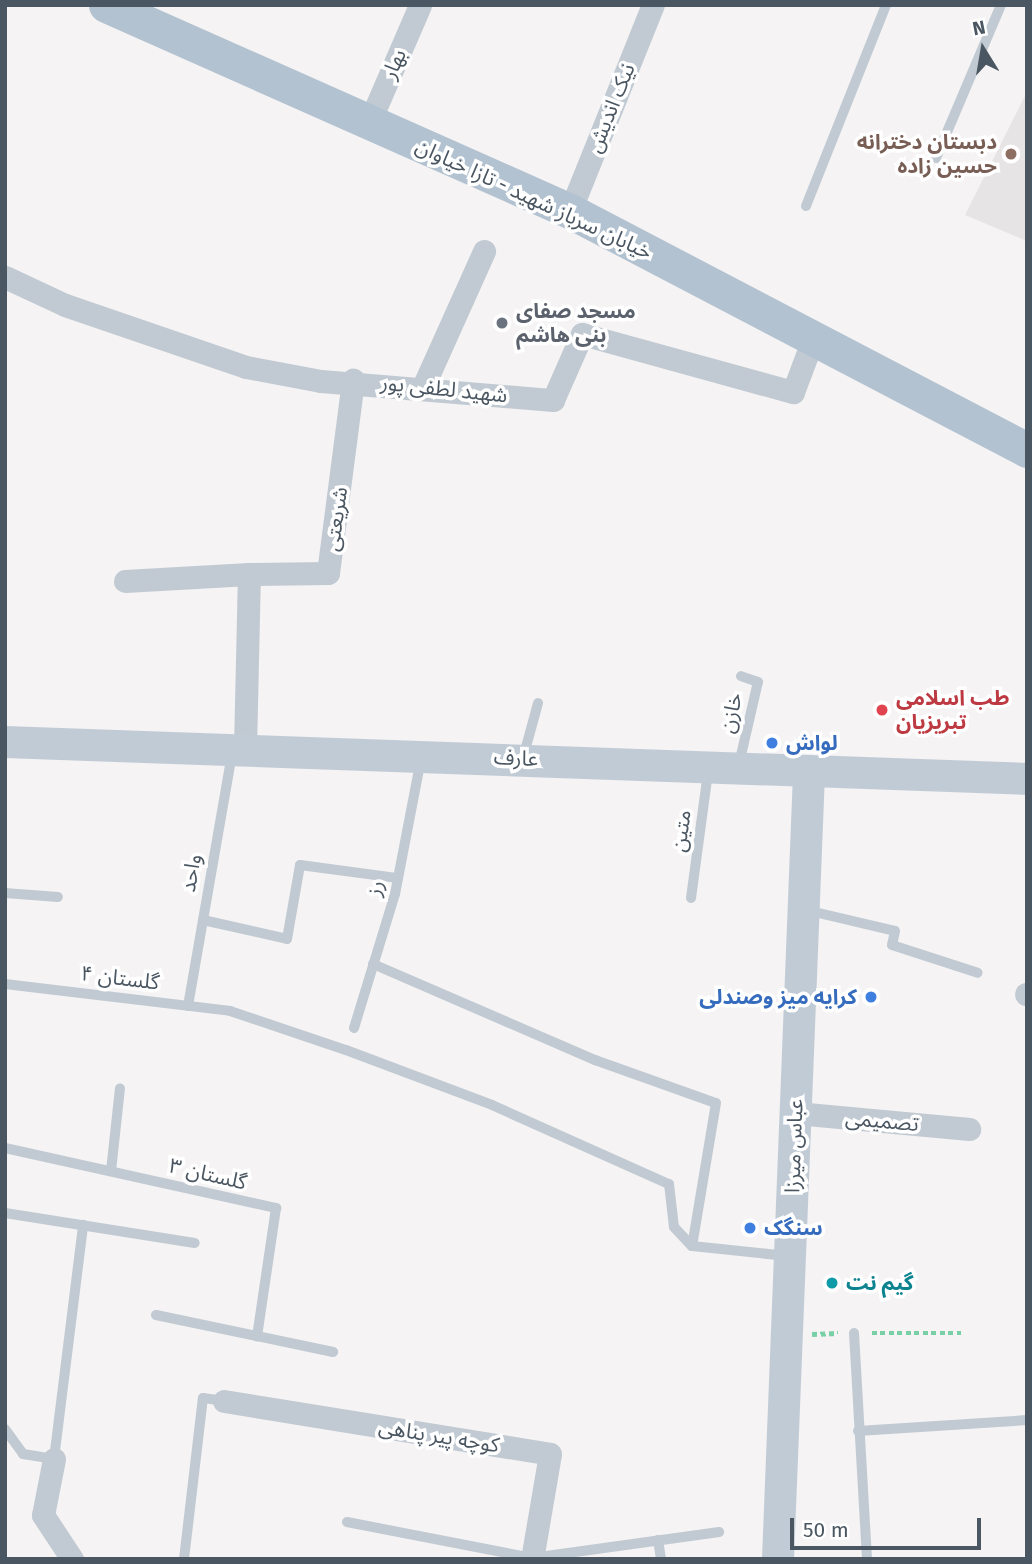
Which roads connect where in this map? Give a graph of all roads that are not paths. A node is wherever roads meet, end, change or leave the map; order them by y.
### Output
1 (106, 5) edge
2 (420, 5) edge
3 (653, 5) edge
4 (886, 5) edge
5 (1001, 5) edge
6 (147, 13) edge
7 (369, 123) junction
8 (936, 158) dead end
9 (806, 206) dead end
10 (570, 211) junction
11 (484, 251) dead end
12 (5, 277) edge
13 (813, 339) junction
14 (353, 380) junction
15 (423, 387) junction
16 (1027, 450) edge
17 (249, 575) junction
18 (125, 581) dead end
19 (741, 676) dead end
20 (538, 703) dead end
21 (5, 742) edge
22 (239, 748) junction
23 (422, 753) junction
24 (523, 758) junction
25 (723, 770) junction
26 (809, 775) junction
27 (1027, 779) edge
28 (398, 878) junction
29 (5, 893) edge
30 (58, 897) dead end
31 (691, 898) dead end
32 (804, 909) junction
33 (203, 920) junction
34 (373, 964) junction
35 (978, 973) dead end
36 (5, 984) edge
37 (188, 1006) junction
38 (354, 1028) dead end
39 (120, 1088) dead end
40 (796, 1113) junction
41 (969, 1129) dead end
42 (5, 1147) edge
43 (111, 1171) junction
44 (5, 1213) edge
45 (83, 1225) junction
46 (195, 1243) dead end
47 (692, 1246) junction
48 (790, 1257) junction
49 (156, 1315) dead end
50 (854, 1333) dead end
51 (257, 1337) junction
52 (332, 1352) dead end
53 (223, 1401) joint
54 (1027, 1420) edge
55 (5, 1429) edge
56 (858, 1432) junction
57 (54, 1459) junction
58 (346, 1522) dead end
59 (719, 1532) dead end
60 (659, 1540) junction
61 (532, 1558) edge
62 (72, 1559) edge
63 (184, 1559) edge
64 (661, 1559) edge
65 (778, 1559) edge
66 (867, 1559) edge

1 - 6 main road, خیابان سرباز شهید - تازا خیاوان
2 - 7 street, بهار
3 - 10 street, نیک اندیش
4 - 9 lane
5 - 8 lane
6 - 7 main road, خیابان سرباز شهید - تازا خیاوان
7 - 10 main road, خیابان سرباز شهید - تازا خیاوان
10 - 13 main road, خیابان سرباز شهید - تازا خیاوان
11 - 15 street
12 - 14 street, شهید لطفی پور
13 - 15 street, شهید لطفی پور
13 - 16 main road, خیابان سرباز شهید - تازا خیاوان
14 - 15 street, شهید لطفی پور
14 - 17 street, شریعتی
17 - 18 street
17 - 22 street
19 - 25 lane, خازن
20 - 24 lane
21 - 22 main road, عارف
22 - 23 main road, عارف
22 - 33 lane, واحد
23 - 24 main road, عارف
23 - 28 lane, رز
24 - 25 main road, عارف
25 - 26 main road, عارف
25 - 31 lane, متین
26 - 27 main road, عارف
26 - 32 main road, عباس میرزا
28 - 33 lane
28 - 34 lane, رز
29 - 30 lane
32 - 35 lane
32 - 40 main road, عباس میرزا
33 - 37 lane, واحد
34 - 38 lane, رز
34 - 47 lane
36 - 37 lane, گلستان ۴
37 - 47 lane, گلستان ۴
39 - 43 lane
40 - 41 street, تصمیمی
40 - 48 main road, عباس میرزا
42 - 43 lane, گلستان ۳
43 - 51 lane, گلستان ۳
44 - 45 lane
45 - 46 lane
45 - 57 lane
47 - 48 lane
48 - 65 main road, عباس میرزا
49 - 51 lane
50 - 56 lane
51 - 52 lane
53 - 61 street, کوچه پیر پناهی
53 - 63 lane
54 - 56 lane
55 - 57 lane
56 - 66 lane
57 - 62 street
58 - 61 lane
59 - 60 lane
60 - 61 lane
60 - 64 lane

